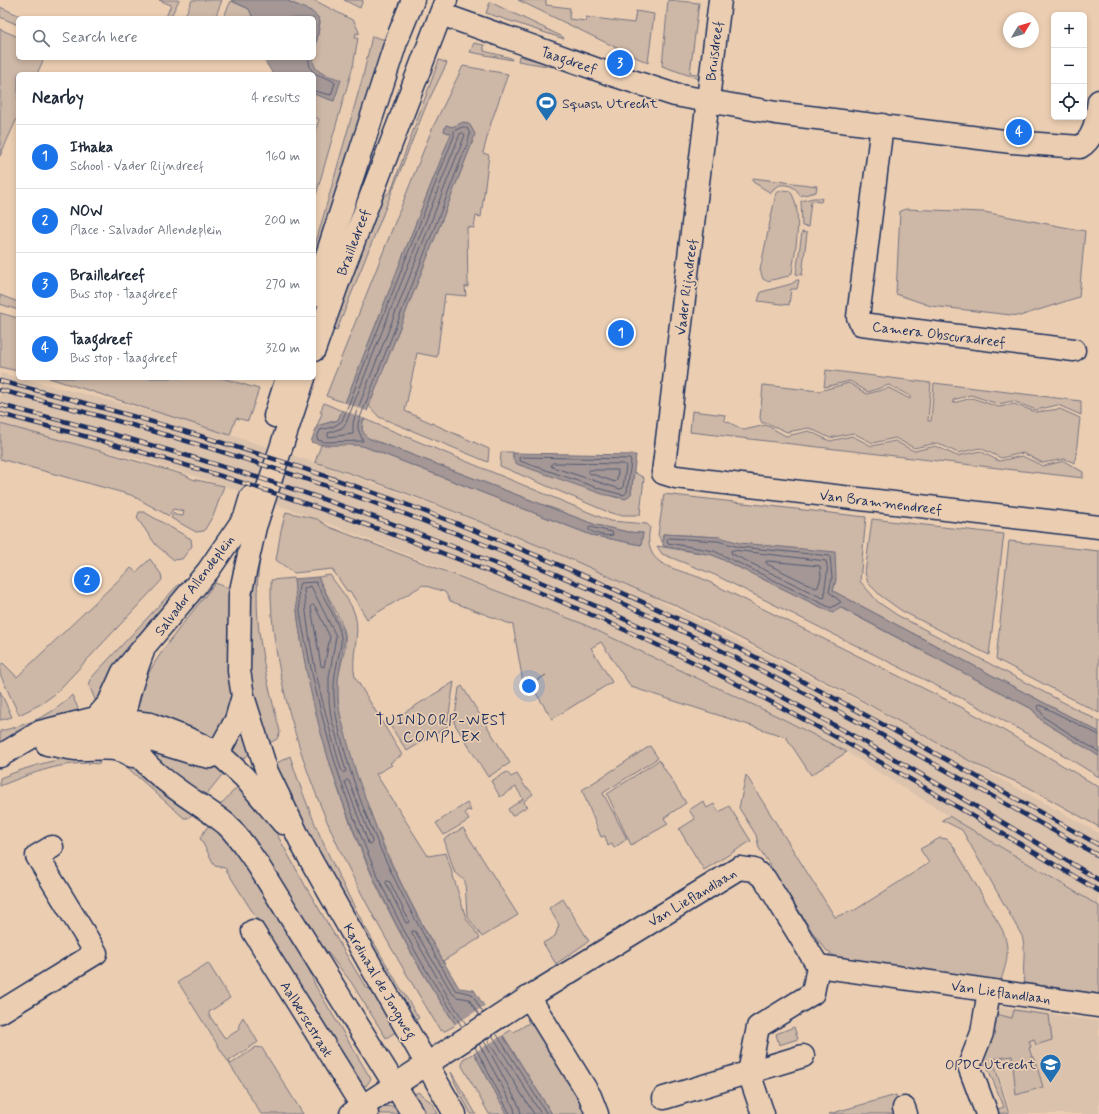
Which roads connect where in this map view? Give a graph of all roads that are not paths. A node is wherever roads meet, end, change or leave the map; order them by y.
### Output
1 (411, 0) edge
2 (720, 0) edge
3 (444, 7) edge
4 (708, 101) junction
5 (1099, 101) edge
6 (882, 125) junction
7 (1095, 142) edge
8 (316, 289) edge
9 (316, 344) edge
10 (1074, 350) dead end
11 (286, 380) edge
12 (303, 380) edge
13 (664, 473) joint
14 (250, 522) junction
15 (1099, 527) edge
16 (143, 651) junction
17 (242, 696) junction
18 (96, 718) junction
19 (126, 729) junction
20 (44, 738) junction
21 (218, 753) junction
22 (3, 755) edge
23 (146, 765) junction
24 (52, 847) dead end
25 (304, 848) junction
26 (252, 931) dead end
27 (818, 966) junction
28 (988, 991) junction
29 (529, 997) junction
30 (1099, 1006) edge
31 (0, 1012) edge
32 (803, 1056) dead end
33 (427, 1064) junction
34 (749, 1073) junction
35 (396, 1085) junction
36 (664, 1098) dead end
37 (360, 1112) edge
38 (413, 1114) edge
39 (455, 1114) edge
40 (597, 1114) edge
41 (763, 1114) edge
42 (987, 1114) edge

1 - 3 street, Taagdreef
1 - 8 street, Brailledreef
2 - 4 street, Bruisdreef
3 - 4 street, Taagdreef
3 - 9 street, Brailledreef
4 - 6 street, Taagdreef
4 - 13 street, Vader Rijndreef
5 - 7 street
6 - 7 street, Taagdreef
6 - 10 street, Camera Obscuradreef
11 - 14 street
12 - 14 street
13 - 15 street, Van Brammendreef
14 - 16 street, Salvador Allendeplein
14 - 17 street, Salvador Allendeplein
16 - 18 street, Salvador Allendeplein
16 - 19 street, Salvador Allendeplein
17 - 21 street, Salvador Allendeplein
17 - 25 street, Salvador Allendeplein
18 - 19 street
18 - 20 street
19 - 20 street
19 - 21 street
19 - 23 street
20 - 22 street
20 - 23 street
21 - 25 street
23 - 35 street
24 - 31 street
25 - 33 street, Kardinaal de Jongweg
26 - 37 street, Aalbersestraat
27 - 28 street, Van Lieflandlaan
27 - 29 street, Van Lieflandlaan
27 - 34 street
28 - 30 street, Van Lieflandlaan
28 - 42 street
29 - 33 street, Van Lieflandlaan
29 - 40 street
32 - 34 street
33 - 35 street, Van Lieflandlaan
33 - 39 street, Kardinaal de Jongweg
34 - 36 street
34 - 41 street
35 - 37 street, Van Lieflandlaan
35 - 38 street

